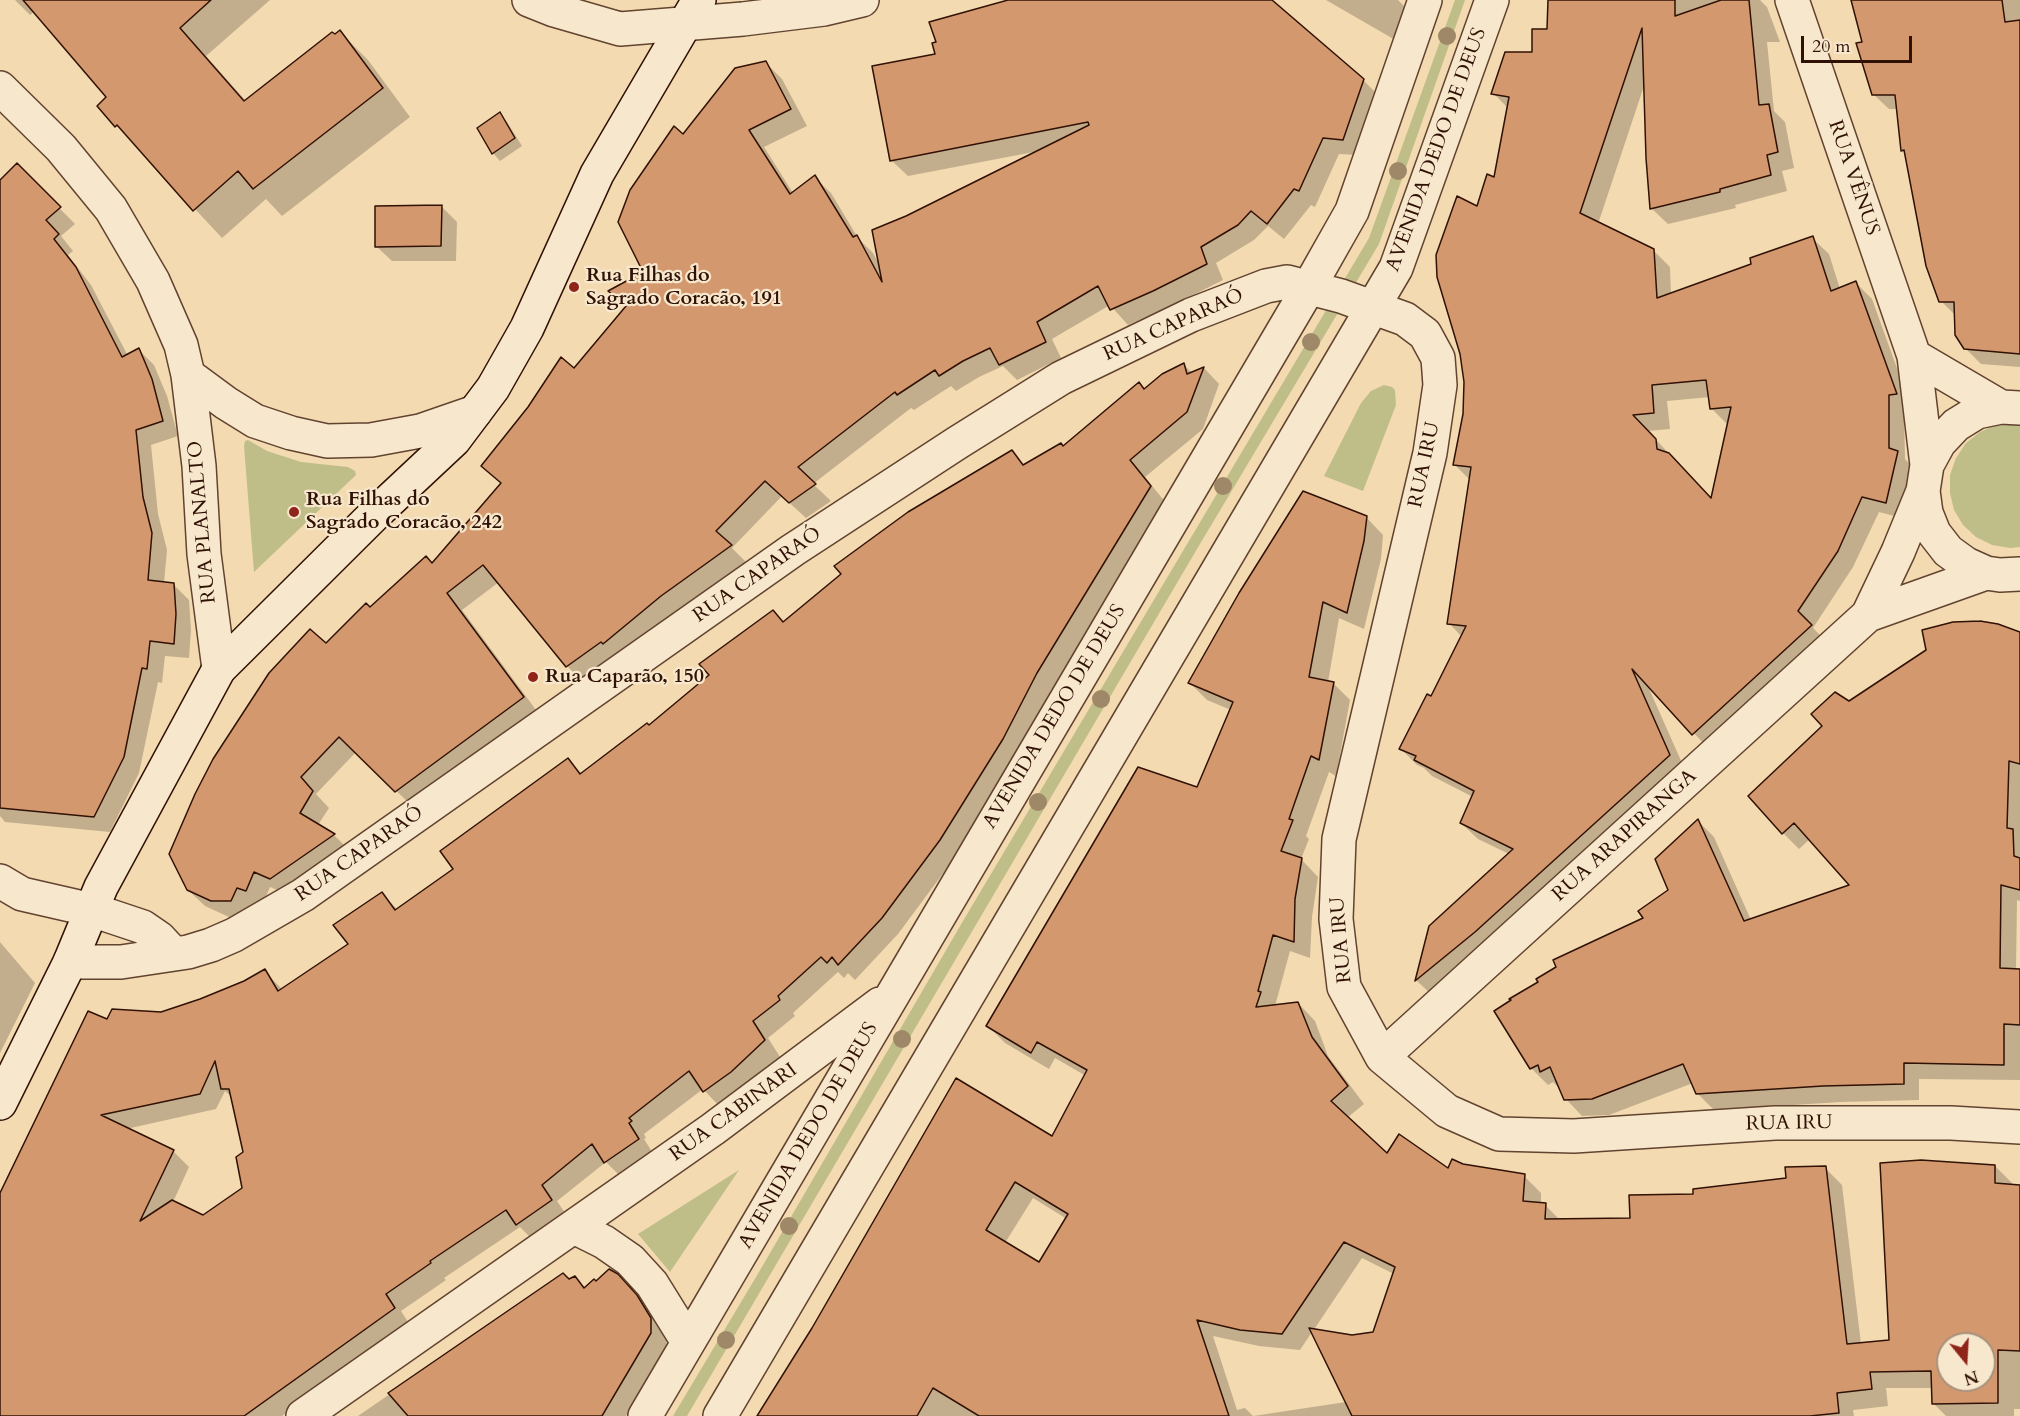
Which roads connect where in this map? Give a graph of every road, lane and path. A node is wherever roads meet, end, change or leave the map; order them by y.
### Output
1 (529, 0) edge
2 (862, 0) edge
3 (1425, 0) edge
4 (1492, 0) edge
5 (1792, 0) edge
6 (692, 12) edge
7 (0, 88) edge
8 (1309, 286) junction
9 (1373, 306) junction
10 (1914, 356) junction
11 (188, 375) junction
12 (2011, 408) edge
13 (475, 412) junction
14 (1925, 478) junction
15 (2010, 575) edge
16 (1868, 615) junction
17 (219, 669) junction
18 (0, 881) edge
19 (92, 910) junction
20 (173, 953) junction
21 (70, 962) junction
22 (891, 995) junction
23 (1382, 1058) junction
24 (0, 1103) edge
25 (2020, 1127) edge
26 (574, 1227) junction
27 (688, 1342) junction
28 (303, 1416) edge
29 (645, 1416) edge
30 (720, 1416) edge

1 - 6 street
2 - 6 street
3 - 8 street, AVENIDA DEDO DE DEUS
4 - 9 street, AVENIDA DEDO DE DEUS
5 - 10 street, RUA VÊNUS
6 - 13 street
7 - 11 street, RUA PLANALTO
8 - 9 street, RUA CAPARAÓ
8 - 20 street, RUA CAPARAÓ
8 - 22 street, AVENIDA DEDO DE DEUS
9 - 23 street, RUA IRU
9 - 30 street, AVENIDA DEDO DE DEUS
10 - 12 street
10 - 14 street, RUA VÊNUS
11 - 13 street
11 - 17 street, RUA PLANALTO
12 - 14 street, RUA ARAPIRANGA
13 - 17 street
14 - 15 street, RUA VÊNUS
14 - 16 street, RUA ARAPIRANGA
15 - 16 street, RUA ARAPIRANGA
16 - 23 street, RUA ARAPIRANGA
17 - 19 street
18 - 19 street
19 - 20 street
19 - 21 street
20 - 21 street, RUA CAPARAÓ
21 - 24 street
22 - 26 street, RUA CABINARI
22 - 27 street, AVENIDA DEDO DE DEUS
23 - 25 street, RUA IRU
26 - 27 street
26 - 28 street, RUA CABINARI
27 - 29 street, AVENIDA DEDO DE DEUS

